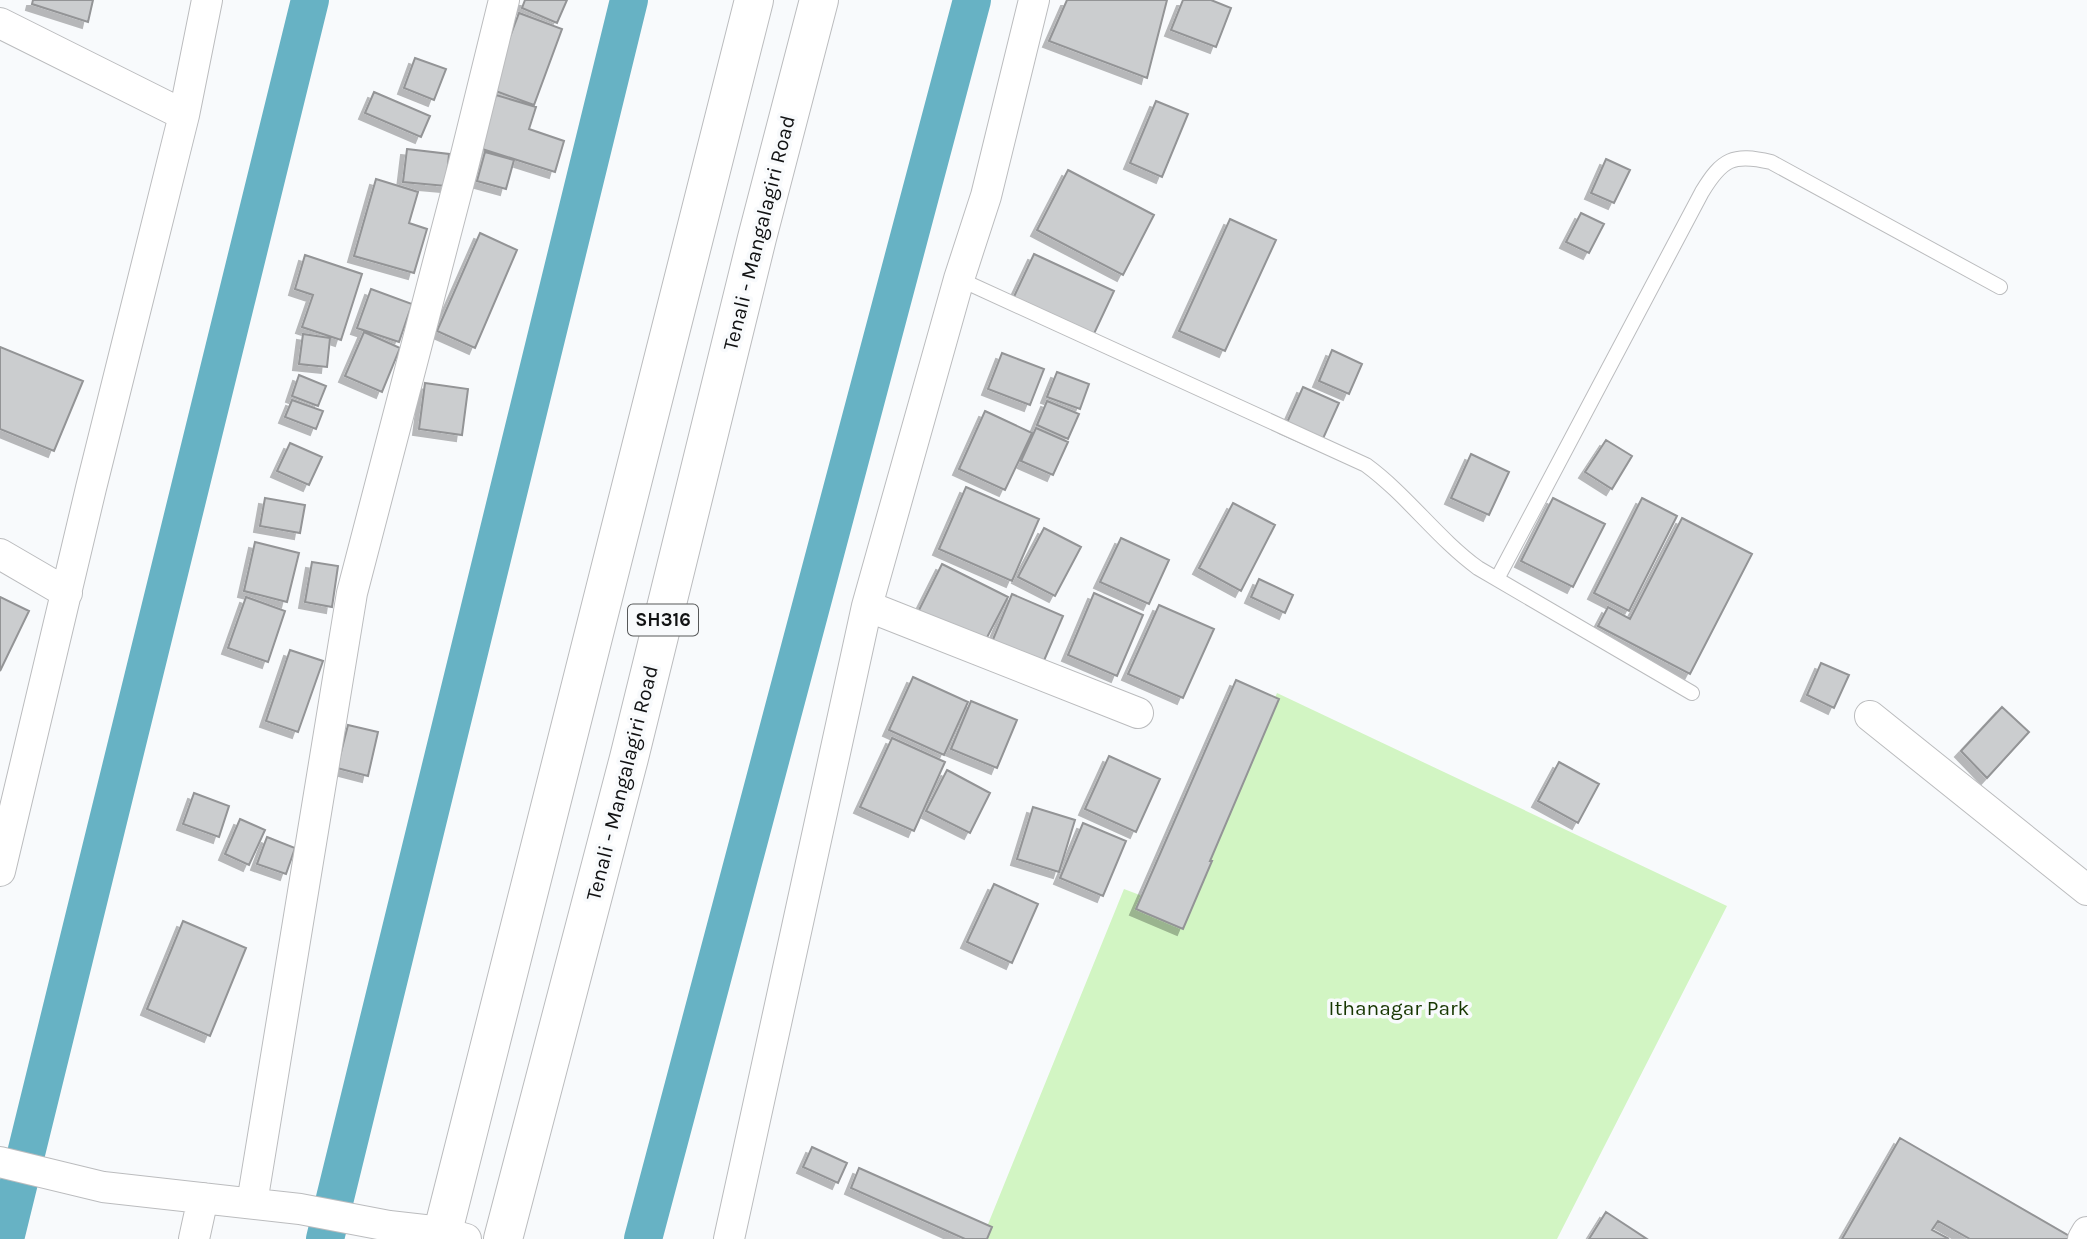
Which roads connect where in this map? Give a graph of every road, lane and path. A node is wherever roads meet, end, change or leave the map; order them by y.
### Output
1 (207, 0) edge
2 (504, 0) edge
3 (754, 0) edge
4 (819, 0) edge
5 (1034, 0) edge
6 (0, 23) edge
7 (184, 115) junction
8 (959, 279) junction
9 (2000, 287) dead end
10 (0, 554) edge
11 (1497, 579) junction
12 (66, 593) junction
13 (867, 606) junction
14 (1692, 693) dead end
15 (1138, 713) dead end
16 (1870, 716) dead end
17 (0, 871) edge
18 (2087, 890) edge
19 (0, 1162) edge
20 (203, 1198) junction
21 (252, 1203) junction
22 (2087, 1232) edge
23 (450, 1237) edge
24 (194, 1239) edge
25 (503, 1239) edge
26 (729, 1239) edge
27 (2083, 1239) edge

1 - 7 street
2 - 21 street
3 - 23 main road, SH316
4 - 25 main road, Tenali - Mangalagiri Road / SH316
5 - 8 street
6 - 7 street
7 - 12 street
8 - 11 lane
8 - 13 street
9 - 11 lane
10 - 12 street
11 - 14 lane
12 - 17 street
13 - 15 street
13 - 26 street
16 - 18 street
19 - 20 street
20 - 21 street
20 - 24 street
21 - 23 street
22 - 27 street

